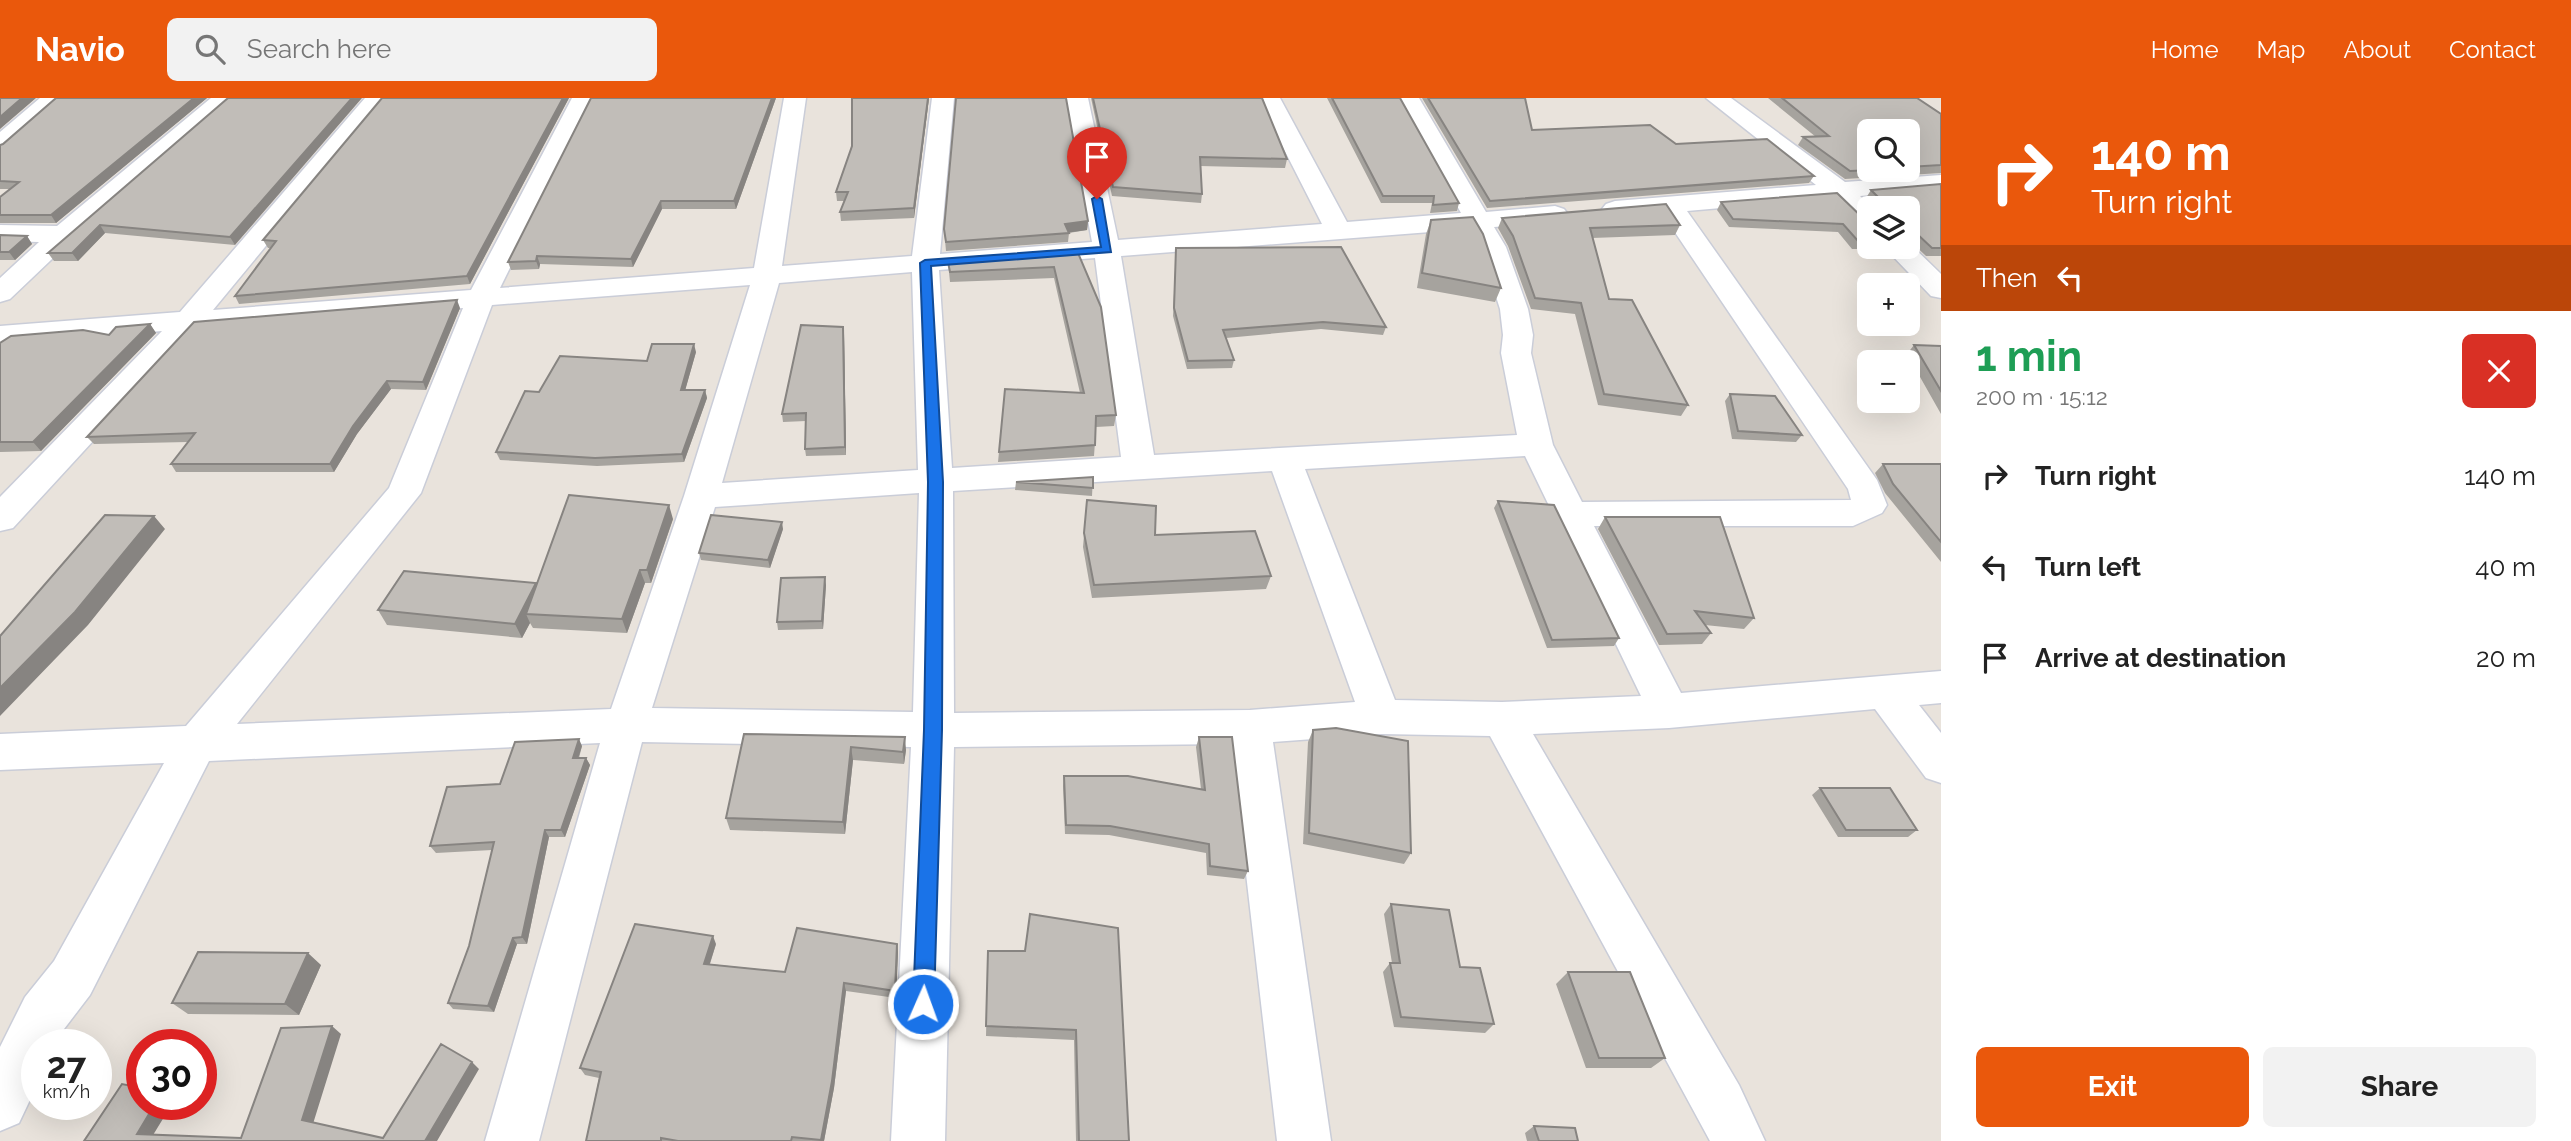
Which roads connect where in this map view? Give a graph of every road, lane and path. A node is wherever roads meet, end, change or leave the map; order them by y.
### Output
1 (54, 98) edge
2 (225, 98) edge
3 (377, 98) edge
4 (583, 98) edge
5 (795, 98) edge
6 (943, 98) edge
7 (1076, 98) edge
8 (1269, 98) edge
9 (1408, 98) edge
10 (1717, 98) edge
11 (0, 144) edge
12 (1941, 182) edge
13 (1840, 191) junction
14 (1670, 205) junction
15 (1857, 207) edge
16 (1480, 220) junction
17 (1339, 232) junction
18 (0, 233) edge
19 (63, 234) junction
20 (1107, 250) junction
21 (1909, 259) edge
22 (925, 263) junction
23 (767, 275) junction
24 (1941, 290) edge
25 (0, 293) edge
26 (481, 295) junction
27 (188, 321) junction
28 (0, 335) edge
29 (1536, 445) junction
30 (1285, 461) junction
31 (1139, 467) junction
32 (936, 482) junction
33 (701, 496) junction
34 (1571, 514) junction
35 (0, 519) edge
36 (1941, 687) edge
37 (1885, 692) junction
38 (1669, 711) junction
39 (1381, 717) junction
40 (1502, 719) junction
41 (626, 725) junction
42 (1251, 727) junction
43 (933, 730) junction
44 (197, 743) junction
45 (0, 752) edge
46 (1941, 765) edge
47 (22, 1025) edge
48 (0, 1104) edge
49 (512, 1141) edge
50 (919, 1141) edge
51 (1304, 1141) edge
52 (1738, 1141) edge

1 - 11 street
2 - 19 street
3 - 27 street
4 - 26 street
5 - 23 street
6 - 22 street
7 - 20 street
8 - 17 street
9 - 16 street
10 - 13 street
12 - 13 street
13 - 14 street
13 - 15 street
14 - 16 street
14 - 34 street
16 - 17 street
16 - 29 street
17 - 20 street
18 - 19 street
19 - 25 street
20 - 22 street
20 - 31 street
21 - 24 street
22 - 23 street
22 - 32 street
23 - 26 street
23 - 33 street
26 - 27 street
26 - 44 street
27 - 28 street
27 - 35 street
29 - 30 street
29 - 34 street
30 - 31 street
30 - 39 street
31 - 32 street
32 - 33 street
32 - 43 street
33 - 41 street
34 - 38 street
36 - 37 street
37 - 38 street
37 - 46 street
38 - 40 street
39 - 40 street
39 - 42 street
40 - 52 street
41 - 43 street
41 - 44 street
41 - 49 street
42 - 43 street
42 - 51 street
43 - 50 street
44 - 45 street
44 - 47 street
47 - 48 street

